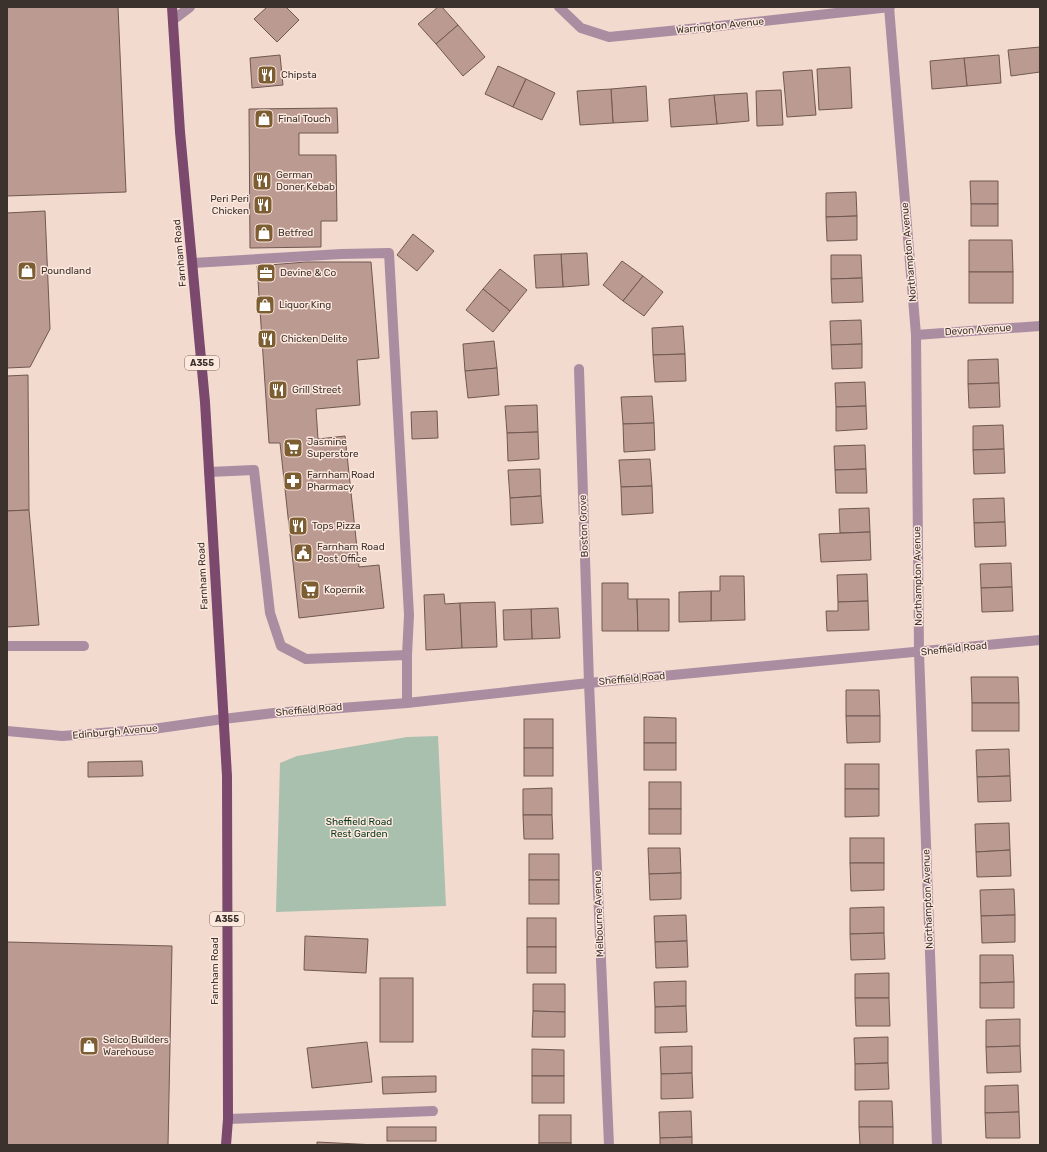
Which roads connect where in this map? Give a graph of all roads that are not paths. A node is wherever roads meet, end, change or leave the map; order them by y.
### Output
1 (172, 7) edge
2 (190, 7) edge
3 (559, 7) edge
4 (889, 7) edge
5 (173, 20) junction
6 (193, 263) junction
7 (1040, 326) edge
8 (916, 335) junction
9 (579, 369) dead end
10 (209, 472) junction
11 (1040, 640) edge
12 (7, 646) edge
13 (84, 646) dead end
14 (919, 652) junction
15 (407, 655) junction
16 (589, 683) junction
17 (407, 703) junction
18 (223, 719) junction
19 (7, 731) edge
20 (433, 1111) dead end
21 (228, 1119) junction
22 (226, 1145) edge
23 (609, 1145) edge
24 (937, 1145) edge

1 - 5 main road, Farnham Road / A355
2 - 5 street
3 - 4 street, Warrington Avenue
4 - 8 street, Northampton Avenue
5 - 6 main road, Farnham Road / A355
6 - 10 main road, Farnham Road / A355
6 - 15 street
7 - 8 street, Devon Avenue
8 - 14 street, Northampton Avenue
9 - 16 street, Boston Grove
10 - 15 street
10 - 18 main road, Farnham Road / A355
11 - 14 street, Sheffield Road
12 - 13 street
14 - 16 street, Sheffield Road
14 - 24 street, Northampton Avenue
15 - 17 street
16 - 17 street, Sheffield Road
16 - 23 street, Melbourne Avenue
17 - 18 street, Sheffield Road
18 - 19 street, Edinburgh Avenue
18 - 21 main road, Farnham Road / A355
20 - 21 street
21 - 22 main road, Farnham Road / A355

